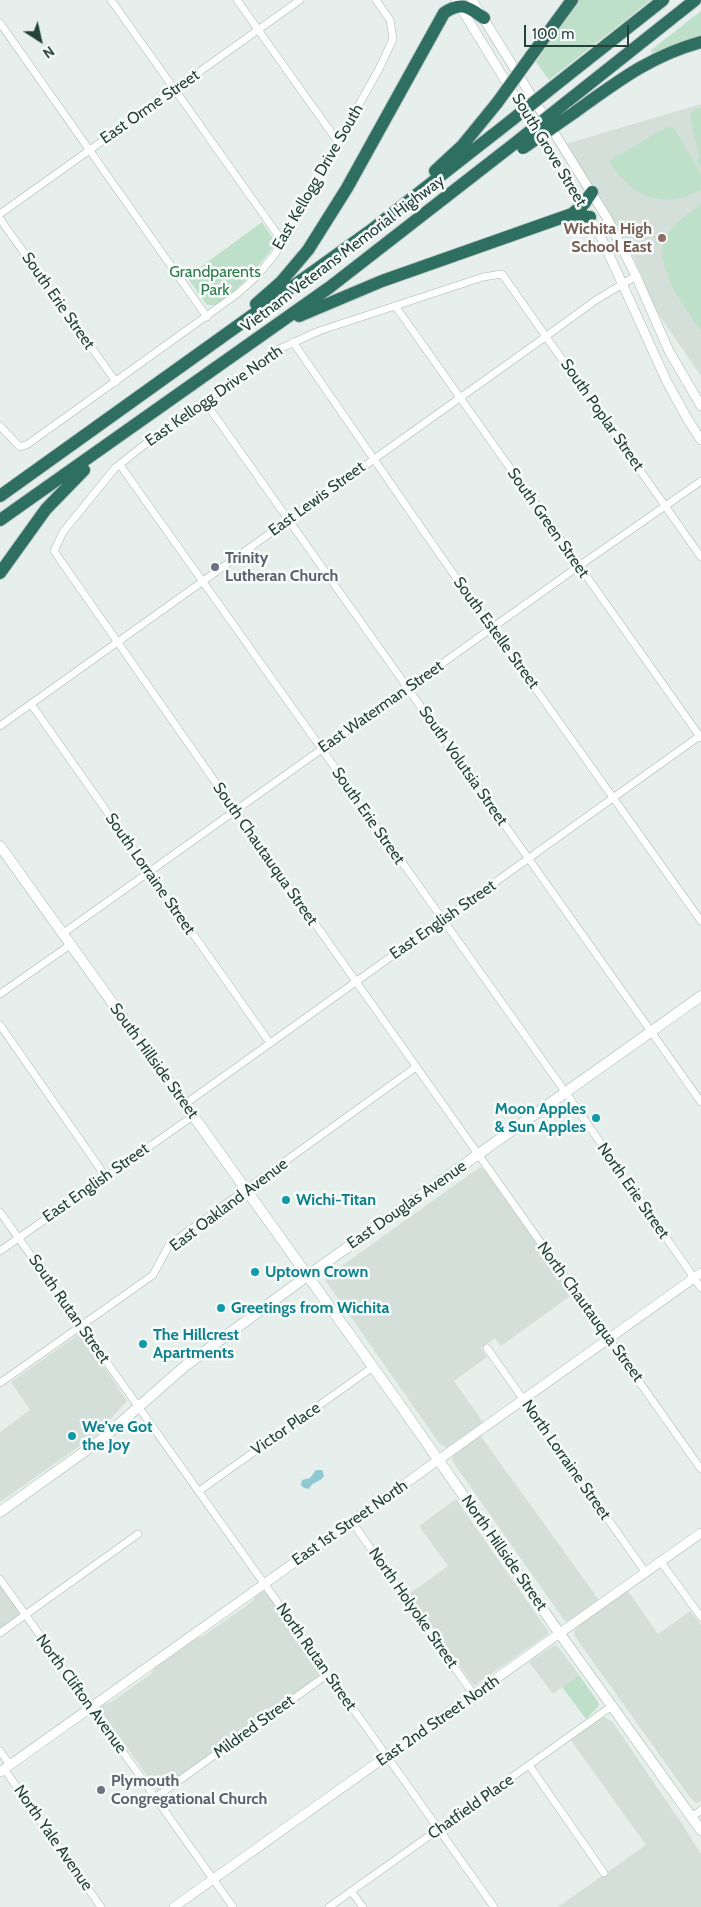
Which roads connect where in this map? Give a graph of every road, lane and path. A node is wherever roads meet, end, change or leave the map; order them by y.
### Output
1 (111, 0) edge
2 (237, 0) edge
3 (300, 0) edge
4 (376, 0) edge
5 (472, 0) edge
6 (567, 0) edge
7 (572, 0) edge
8 (663, 0) edge
9 (696, 0) edge
10 (458, 3) edge
11 (445, 6) edge
12 (484, 18) junction
13 (555, 22) junction
14 (0, 23) edge
15 (258, 30) junction
16 (701, 42) edge
17 (174, 89) junction
18 (338, 142) junction
19 (521, 144) junction
20 (90, 150) junction
21 (592, 192) junction
22 (583, 205) junction
23 (0, 214) edge
24 (572, 214) junction
25 (590, 217) junction
26 (0, 219) edge
27 (370, 231) junction
28 (283, 242) junction
29 (502, 274) joint
30 (636, 276) junction
31 (624, 284) junction
32 (396, 307) junction
33 (207, 317) junction
34 (546, 336) junction
35 (216, 341) junction
36 (293, 342) junction
37 (251, 343) junction
38 (116, 382) junction
39 (459, 398) junction
40 (205, 402) junction
41 (701, 406) edge
42 (0, 426) edge
43 (131, 429) junction
44 (701, 440) edge
45 (373, 459) junction
46 (120, 464) junction
47 (701, 481) edge
48 (0, 496) edge
49 (665, 505) junction
50 (0, 520) edge
51 (289, 520) junction
52 (54, 551) joint
53 (701, 557) edge
54 (579, 566) junction
55 (0, 573) edge
56 (202, 582) junction
57 (492, 628) junction
58 (117, 642) junction
59 (408, 688) junction
60 (30, 704) junction
61 (0, 726) edge
62 (700, 736) edge
63 (321, 750) junction
64 (614, 798) junction
65 (235, 812) junction
66 (0, 845) edge
67 (528, 859) junction
68 (149, 873) junction
69 (442, 920) junction
70 (701, 922) edge
71 (62, 934) junction
72 (70, 945) junction
73 (355, 982) junction
74 (0, 994) edge
75 (701, 996) edge
76 (0, 1025) edge
77 (652, 1032) junction
78 (270, 1043) junction
79 (416, 1067) junction
80 (566, 1093) junction
81 (701, 1102) edge
82 (185, 1104) junction
83 (193, 1116) junction
84 (478, 1155) junction
85 (106, 1177) junction
86 (246, 1190) junction
87 (0, 1212) edge
88 (19, 1238) junction
89 (0, 1251) edge
90 (308, 1276) junction
91 (698, 1276) edge
92 (701, 1288) edge
93 (80, 1325) junction
94 (608, 1339) junction
95 (487, 1348) dead end
96 (372, 1366) junction
97 (0, 1383) edge
98 (523, 1400) junction
99 (138, 1406) junction
100 (439, 1459) junction
101 (701, 1470) edge
102 (199, 1490) junction
103 (0, 1512) edge
104 (352, 1522) junction
105 (138, 1534) dead end
106 (701, 1534) edge
107 (661, 1562) junction
108 (646, 1573) junction
109 (0, 1578) edge
110 (265, 1584) junction
111 (25, 1615) junction
112 (701, 1617) edge
113 (0, 1632) edge
114 (560, 1634) junction
115 (328, 1674) junction
116 (474, 1695) junction
117 (612, 1706) junction
118 (91, 1708) junction
119 (0, 1751) edge
120 (387, 1757) junction
121 (529, 1765) junction
122 (5, 1769) edge
123 (156, 1797) junction
124 (701, 1810) edge
125 (692, 1817) junction
126 (439, 1830) junction
127 (701, 1830) edge
128 (604, 1873) dead end
129 (213, 1879) junction
130 (351, 1891) junction
131 (102, 1907) edge
132 (174, 1907) edge
133 (233, 1907) edge
134 (329, 1907) edge
135 (362, 1907) edge
136 (494, 1907) edge

1 - 17 street
2 - 15 street
3 - 15 street, East Orme Street
4 - 18 street, East Kellogg Drive South
5 - 12 street, South Grove Street
6 - 13 highway
7 - 13 highway
8 - 27 highway, Vietnam Veterans Memorial Highway, bridge
9 - 19 highway, bridge
10 - 11 highway
10 - 12 highway
10 - 22 street, South Grove Street
11 - 35 highway
12 - 21 street, South Grove Street
13 - 27 highway, bridge
14 - 20 street
15 - 17 street, East Orme Street
15 - 18 street
16 - 19 highway, bridge
17 - 20 street, East Orme Street
17 - 28 street
18 - 28 street, East Kellogg Drive South
19 - 37 highway, Vietnam Veterans Memorial Highway
20 - 23 street, East Orme Street
20 - 33 street
21 - 22 highway
21 - 30 street, South Grove Street
22 - 24 highway
22 - 25 street, South Grove Street
24 - 25 highway
24 - 37 highway
25 - 31 street, South Grove Street
26 - 38 street, South Erie Street
27 - 35 highway, Vietnam Veterans Memorial Highway
28 - 33 street, East Kellogg Drive South
29 - 32 street, East Kellogg Drive North
29 - 34 street, South Poplar Street
30 - 31 street, East Lewis Street
30 - 41 street, South Grove Street
31 - 34 street, East Lewis Street
31 - 44 street, South Grove Street
32 - 36 street, East Kellogg Drive North
32 - 39 street, South Green Street
33 - 38 street, East Kellogg Drive South
34 - 39 street, East Lewis Street
34 - 49 street, South Poplar Street
35 - 48 highway, Vietnam Veterans Memorial Highway
36 - 40 street, East Kellogg Drive North
36 - 45 street, South Estelle Street
37 - 43 highway, Vietnam Veterans Memorial Highway
38 - 42 street, East Kellogg Drive South
39 - 45 street, East Lewis Street
39 - 54 street, South Green Street
40 - 46 street, East Kellogg Drive North
40 - 51 street, South Volutsia Street
43 - 50 highway, Vietnam Veterans Memorial Highway
43 - 55 highway
45 - 51 street, East Lewis Street
45 - 57 street, South Estelle Street
46 - 52 street, East Kellogg Drive North
46 - 56 street, South Erie Street
47 - 49 street, East Waterman Street
49 - 53 street, South Poplar Street
49 - 54 street, East Waterman Street
51 - 56 street, East Lewis Street
51 - 59 street, South Volutsia Street
52 - 58 street, South Chautauqua Street
54 - 57 street, East Waterman Street
54 - 62 street, South Green Street
56 - 58 street, East Lewis Street
56 - 63 street, South Erie Street
57 - 59 street, East Waterman Street
57 - 64 street, South Estelle Street
58 - 60 street, East Lewis Street
58 - 65 street, South Chautauqua Street
59 - 63 street, East Waterman Street
59 - 67 street, South Volutsia Street
60 - 61 street, East Lewis Street
60 - 68 street, South Lorraine Street
62 - 64 street, East English Street
63 - 65 street, East Waterman Street
63 - 69 street, South Erie Street
64 - 67 street, East English Street
64 - 70 street, South Estelle Street
65 - 68 street, East Waterman Street
65 - 73 street, South Chautauqua Street
66 - 71 main road, South Hillside Street
67 - 69 street, East English Street
67 - 77 street, South Volutsia Street
68 - 71 street, East Waterman Street
68 - 78 street, South Lorraine Street
69 - 73 street, East English Street
69 - 80 street, South Erie Street
71 - 72 main road, South Hillside Street
72 - 74 street
72 - 82 main road, South Hillside Street
73 - 78 street, East English Street
73 - 79 street, South Chautauqua Street
75 - 77 main road, East Douglas Avenue
76 - 85 street
77 - 80 main road, East Douglas Avenue
77 - 81 street, South Volutsia Street
78 - 82 street, East English Street
79 - 84 street, South Chautauqua Street
79 - 86 street, East Oakland Avenue
80 - 84 main road, East Douglas Avenue
80 - 91 street, North Erie Street
82 - 83 main road, South Hillside Street
83 - 85 street, East English Street
83 - 86 main road, South Hillside Street
84 - 90 main road, East Douglas Avenue
84 - 94 street, North Chautauqua Street
85 - 88 street, East English Street
86 - 90 main road, South Hillside Street
86 - 93 street, East Oakland Avenue
87 - 88 street, South Rutan Street
88 - 89 street, East English Street
88 - 93 street, South Rutan Street
90 - 96 main road, North Hillside Street
90 - 99 main road, East Douglas Avenue
91 - 92 street, North Erie Street
91 - 94 street, East 1st Street North
93 - 97 street, East Oakland Avenue
93 - 99 street, South Rutan Street
94 - 98 street, East 1st Street North
94 - 101 street, North Chautauqua Street
95 - 98 street, North Lorraine Street
96 - 100 main road, North Hillside Street
96 - 102 street, Victor Place
98 - 100 street, East 1st Street North
98 - 108 street, North Lorraine Street
99 - 102 street, North Rutan Street
99 - 103 main road, East Douglas Avenue
100 - 104 street, East 1st Street North
100 - 114 main road, North Hillside Street
102 - 110 street, North Rutan Street
104 - 110 street, East 1st Street North
104 - 116 street, North Holyoke Street
105 - 111 street
106 - 107 street, East 2nd Street North
107 - 108 street, East 2nd Street North
107 - 112 street
108 - 114 street, East 2nd Street North
109 - 111 street, North Clifton Avenue
110 - 115 street, North Rutan Street
110 - 118 street, East 1st Street North
111 - 113 street
111 - 118 street, North Clifton Avenue
114 - 116 street, East 2nd Street North
114 - 117 main road, North Hillside Street
115 - 120 street, North Rutan Street
115 - 123 street, Mildred Street
116 - 120 street, East 2nd Street North
117 - 121 street, Chatfield Place
117 - 125 main road, North Hillside Street
118 - 122 street, East 1st Street North
118 - 123 street, North Clifton Avenue
119 - 122 street, North Yale Avenue
120 - 126 street, North Rutan Street
120 - 129 street, East 2nd Street North
121 - 126 street, Chatfield Place
121 - 128 street
122 - 131 street, North Yale Avenue
123 - 129 street, North Clifton Avenue
124 - 125 street
125 - 127 main road, North Hillside Street
126 - 130 street, Chatfield Place
126 - 136 street, North Rutan Street
129 - 132 street, East 2nd Street North
129 - 133 street, North Clifton Avenue
130 - 134 street, Chatfield Place
130 - 135 street

